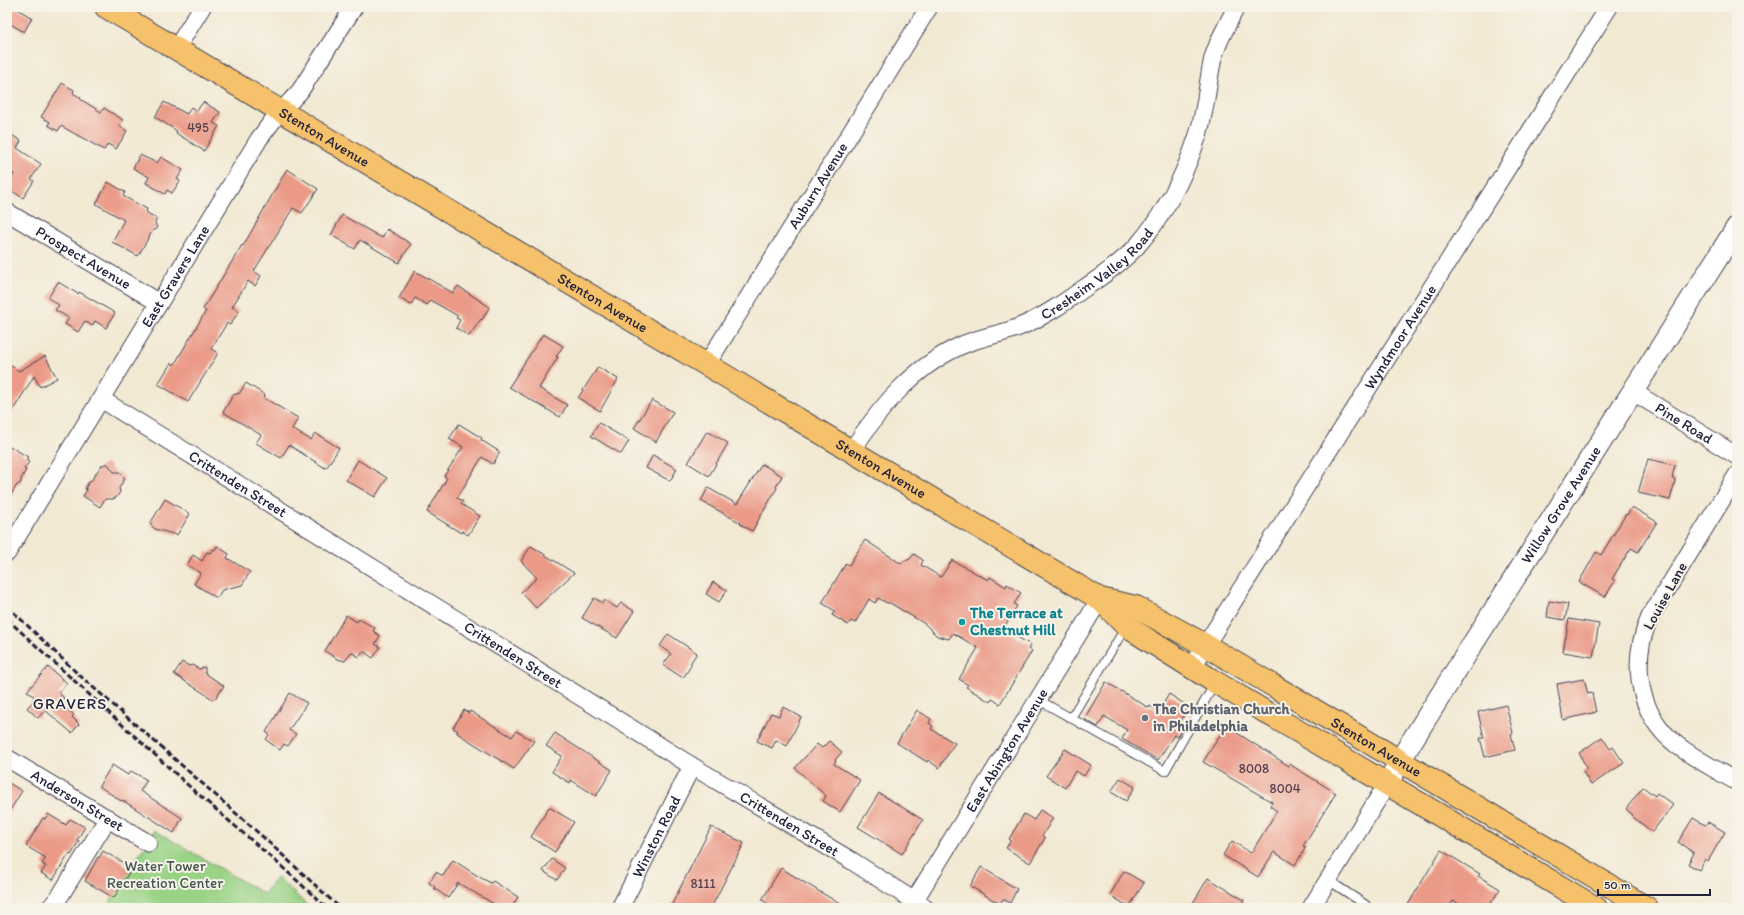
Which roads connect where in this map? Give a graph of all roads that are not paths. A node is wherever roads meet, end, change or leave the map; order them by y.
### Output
1 (106, 7) edge
2 (202, 7) edge
3 (354, 7) edge
4 (929, 7) edge
5 (1236, 7) edge
6 (1609, 7) edge
7 (176, 49) junction
8 (281, 111) junction
9 (7, 212) edge
10 (1737, 227) edge
11 (159, 302) junction
12 (707, 364) junction
13 (1632, 391) junction
14 (101, 399) junction
15 (852, 450) junction
16 (1737, 456) edge
17 (1737, 475) edge
18 (7, 553) edge
19 (1100, 599) junction
20 (1126, 626) junction
21 (1205, 645) junction
22 (1192, 668) junction
23 (1215, 682) junction
24 (1038, 698) junction
25 (1071, 718) junction
26 (7, 758) edge
27 (1400, 761) junction
28 (692, 766) junction
29 (1737, 782) edge
30 (1387, 784) junction
31 (108, 818) junction
32 (148, 843) dead end
33 (1328, 880) junction
34 (920, 904) edge
35 (1366, 905) dead end
36 (1584, 905) edge
37 (50, 908) edge
38 (620, 908) edge
39 (1311, 908) edge
40 (1647, 908) edge

1 - 7 main road, Stenton Avenue
2 - 7 street
3 - 8 street, East Gravers Lane
4 - 12 street, Auburn Avenue
5 - 15 street, Cresheim Valley Road
6 - 21 street, Wyndmoor Avenue
7 - 8 main road, Stenton Avenue
8 - 11 street, East Gravers Lane
8 - 12 main road, Stenton Avenue
9 - 11 street, Prospect Avenue
10 - 13 street, Willow Grove Avenue
11 - 14 street, East Gravers Lane
12 - 15 main road, Stenton Avenue
13 - 16 street, Pine Road
13 - 27 street, Willow Grove Avenue
14 - 18 street, East Gravers Lane
14 - 28 street, Crittenden Street
15 - 19 main road, Stenton Avenue
17 - 29 street, Louise Lane
19 - 20 main road, Stenton Avenue
19 - 21 main road, Stenton Avenue
19 - 24 street, East Abington Avenue
20 - 22 main road, Stenton Avenue
20 - 25 lane
21 - 22 street, Wyndmoor Avenue
21 - 27 main road, Stenton Avenue
22 - 23 main road, Stenton Avenue
23 - 25 lane
23 - 30 main road, Stenton Avenue
24 - 25 lane
24 - 34 street, East Abington Avenue
26 - 31 street, Anderson Street
27 - 30 street, Willow Grove Avenue
27 - 40 main road, Stenton Avenue
28 - 34 street, Crittenden Street
28 - 38 street, Winston Road
30 - 33 street
30 - 36 main road, Stenton Avenue
31 - 32 street, Anderson Street
31 - 37 street
33 - 35 lane
33 - 39 street

